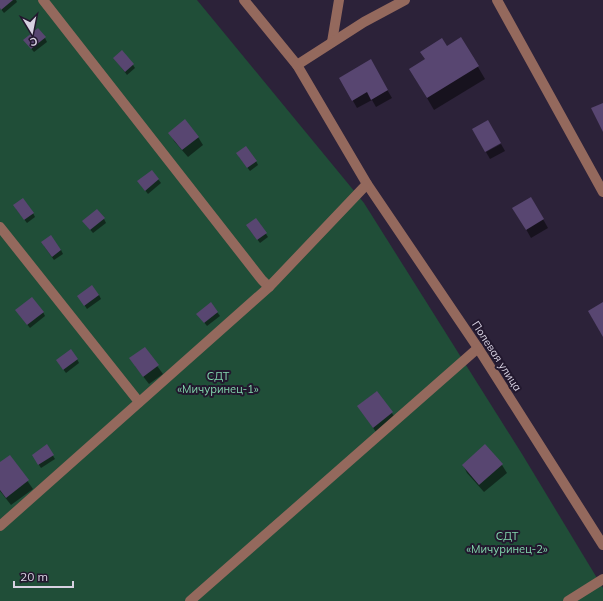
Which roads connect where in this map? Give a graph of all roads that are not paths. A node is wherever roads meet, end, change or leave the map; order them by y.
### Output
1 (43, 0) edge
2 (244, 0) edge
3 (339, 0) edge
4 (405, 0) edge
5 (497, 0) edge
6 (332, 42) junction
7 (297, 65) junction
8 (367, 184) junction
9 (603, 192) edge
10 (0, 227) edge
11 (269, 287) junction
12 (478, 348) junction
13 (139, 402) junction
14 (2, 522) edge
15 (603, 545) edge
16 (603, 579) edge
17 (190, 601) edge
18 (568, 601) edge

1 - 11 street
2 - 7 street, Полевая улица
3 - 6 street
4 - 6 street
5 - 9 street
6 - 7 street
7 - 8 street, Полевая улица
8 - 11 street
8 - 12 street, Полевая улица
10 - 13 street
11 - 13 street
12 - 15 street, Полевая улица
12 - 17 street
13 - 14 street
16 - 18 street

